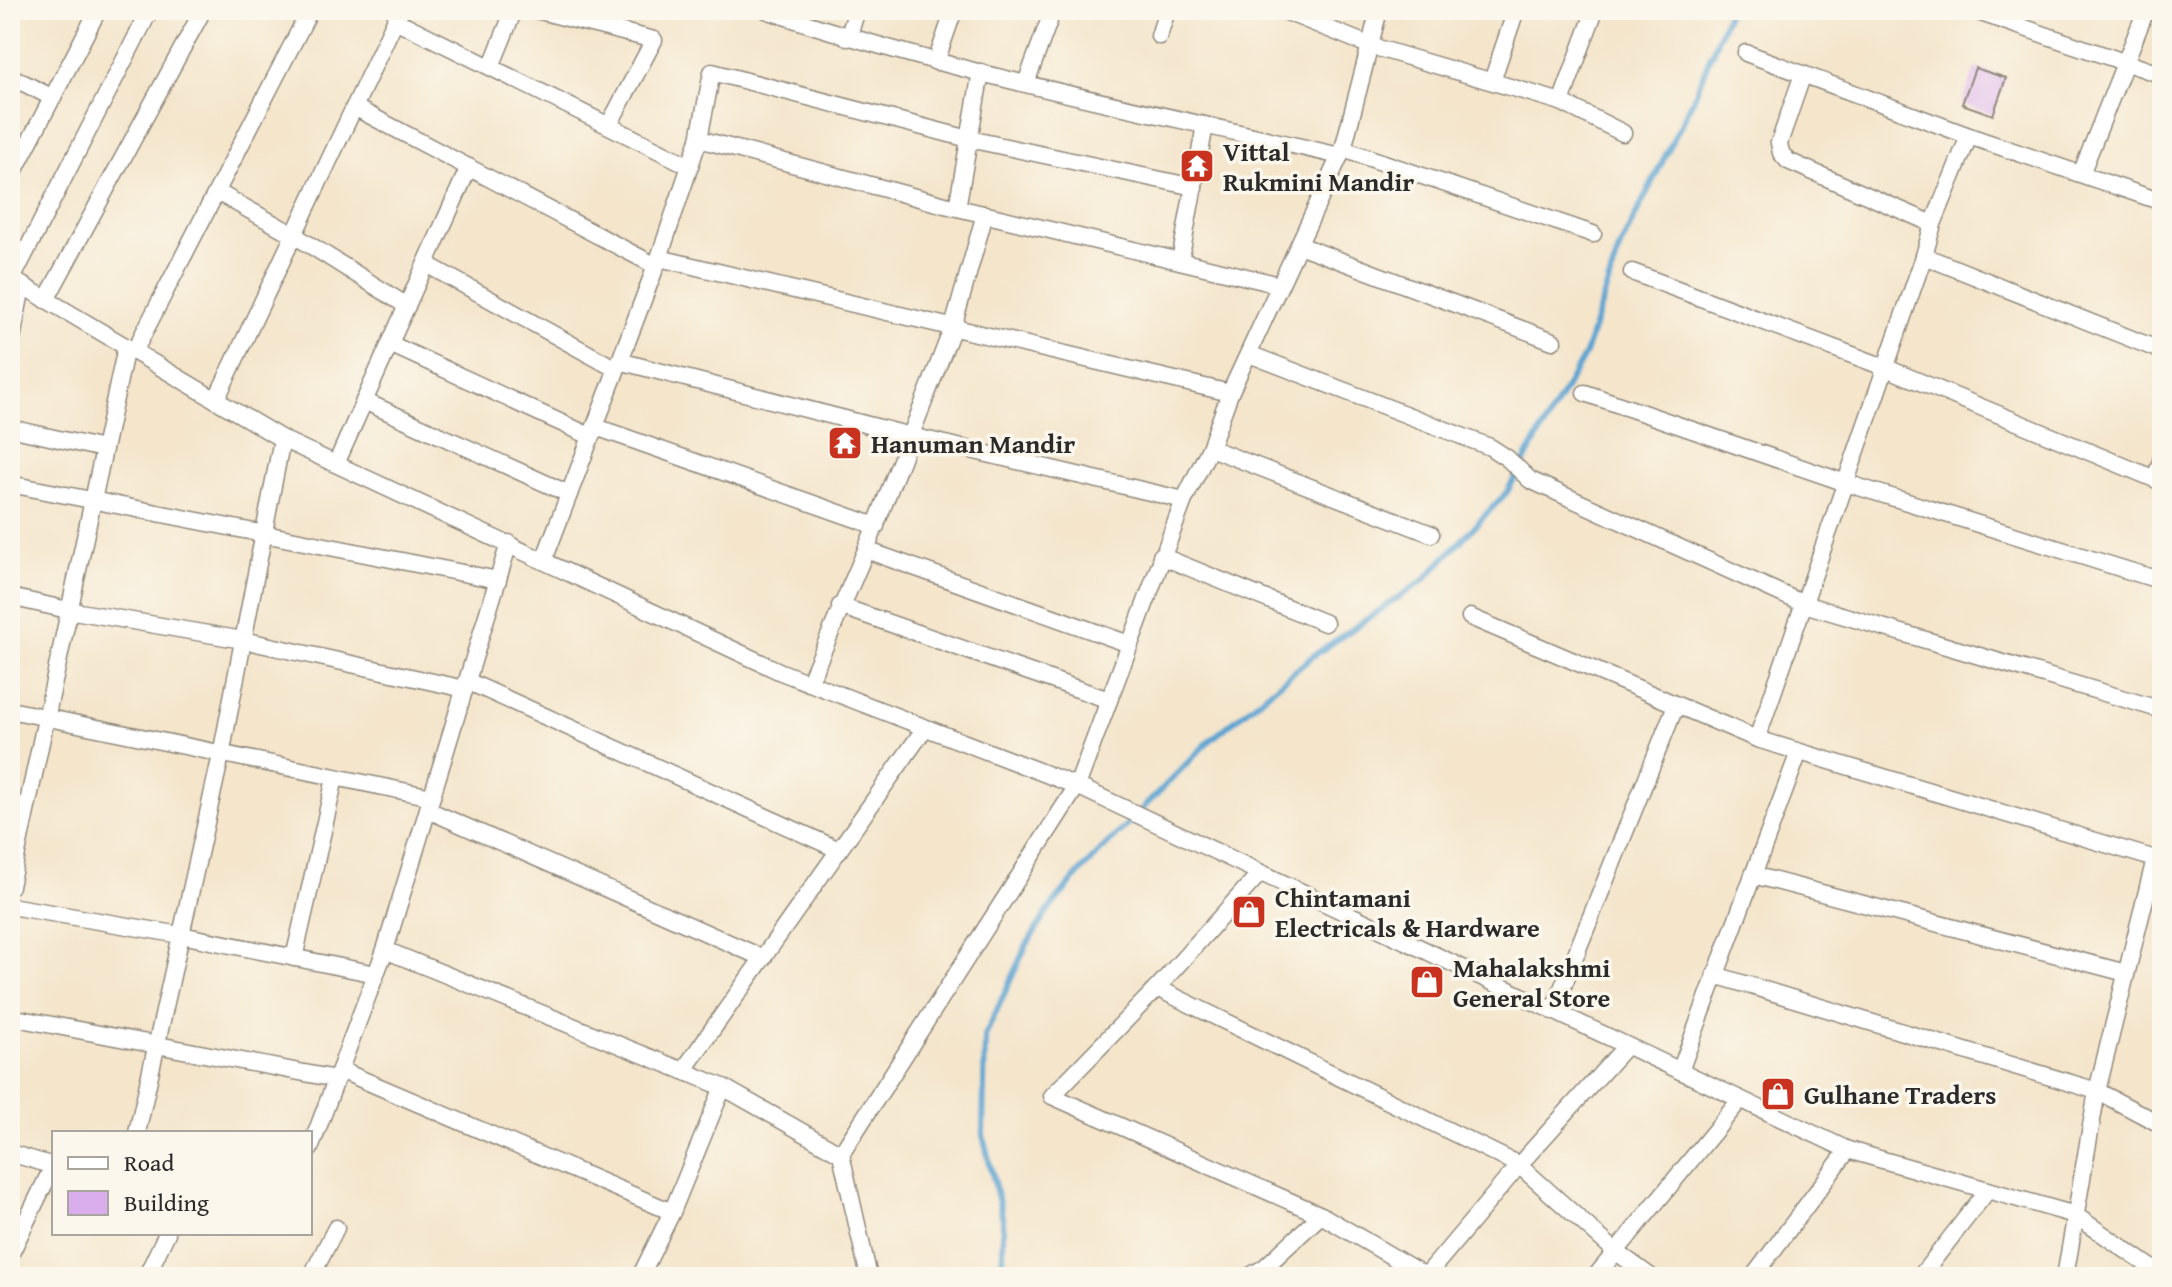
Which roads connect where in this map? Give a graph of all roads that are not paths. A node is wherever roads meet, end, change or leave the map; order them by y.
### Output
1 (150, 10) edge
2 (203, 10) edge
3 (310, 10) edge
4 (514, 10) edge
5 (536, 10) edge
6 (766, 10) edge
7 (857, 10) edge
8 (954, 10) edge
9 (1053, 10) edge
10 (1167, 10) edge
11 (1282, 10) edge
12 (1379, 10) edge
13 (1516, 10) edge
14 (1595, 10) edge
15 (1972, 10) edge
16 (2146, 10) edge
17 (96, 11) edge
18 (398, 15) edge
19 (1159, 36) dead end
20 (848, 38) junction
21 (1371, 46) junction
22 (1746, 53) dead end
23 (936, 62) junction
24 (2126, 63) junction
25 (491, 67) junction
26 (981, 72) junction
27 (1803, 74) junction
28 (2162, 75) edge
29 (10, 76) edge
30 (1492, 81) junction
31 (1026, 83) junction
32 (53, 98) junction
33 (1561, 102) junction
34 (354, 107) junction
35 (609, 125) junction
36 (1205, 125) junction
37 (1623, 133) dead end
38 (1969, 136) junction
39 (699, 139) junction
40 (969, 139) junction
41 (1341, 153) junction
42 (690, 166) junction
43 (469, 167) junction
44 (2081, 174) junction
45 (10, 179) edge
46 (1194, 187) junction
47 (217, 192) junction
48 (2162, 202) edge
49 (957, 208) junction
50 (985, 214) junction
51 (1933, 224) junction
52 (1593, 234) dead end
53 (294, 235) junction
54 (1299, 245) junction
55 (1924, 256) junction
56 (1180, 261) junction
57 (657, 262) junction
58 (426, 264) junction
59 (1632, 272) dead end
60 (15, 281) edge
61 (1280, 285) junction
62 (46, 300) junction
63 (407, 306) junction
64 (953, 327) junction
65 (1553, 341) dead end
66 (390, 344) junction
67 (10, 349) edge
68 (130, 349) junction
69 (2162, 351) edge
70 (1249, 354) junction
71 (617, 365) junction
72 (1884, 367) junction
73 (1230, 393) junction
74 (1585, 393) dead end
75 (216, 400) junction
76 (364, 401) junction
77 (10, 428) edge
78 (594, 432) junction
79 (911, 436) junction
80 (282, 439) junction
81 (1210, 448) junction
82 (103, 449) junction
83 (2162, 458) edge
84 (336, 464) junction
85 (2158, 480) edge
86 (1846, 483) junction
87 (10, 484) edge
88 (569, 494) junction
89 (1184, 500) junction
90 (92, 501) junction
91 (876, 526) junction
92 (1431, 534) dead end
93 (264, 536) junction
94 (509, 543) junction
95 (866, 550) junction
96 (1161, 556) junction
97 (544, 560) junction
98 (498, 580) junction
99 (2162, 581) edge
100 (10, 597) edge
101 (1804, 604) junction
102 (840, 606) junction
103 (68, 610) junction
104 (1470, 617) dead end
105 (1325, 623) dead end
106 (243, 640) junction
107 (1129, 644) junction
108 (809, 683) junction
109 (466, 685) junction
110 (1109, 700) junction
111 (1676, 705) junction
112 (10, 710) edge
113 (2162, 710) edge
114 (45, 718) junction
115 (925, 728) junction
116 (1757, 739) junction
117 (1799, 752) junction
118 (221, 755) junction
119 (335, 778) junction
120 (1077, 786) junction
121 (430, 804) junction
122 (15, 834) edge
123 (839, 850) junction
124 (2158, 860) edge
125 (1260, 873) junction
126 (1753, 875) junction
127 (10, 886) edge
128 (10, 906) edge
129 (181, 935) junction
130 (385, 950) junction
131 (294, 958) junction
132 (763, 958) junction
133 (2126, 973) junction
134 (376, 974) junction
135 (1715, 975) junction
136 (1157, 988) junction
137 (1553, 1011) junction
138 (10, 1017) edge
139 (157, 1046) junction
140 (1626, 1046) junction
141 (683, 1071) junction
142 (1680, 1071) junction
143 (338, 1075) junction
144 (723, 1087) junction
145 (2097, 1091) junction
146 (1740, 1100) junction
147 (2162, 1125) edge
148 (137, 1131) edge
149 (312, 1144) edge
150 (1848, 1150) junction
151 (10, 1153) edge
152 (841, 1154) junction
153 (52, 1165) edge
154 (1519, 1165) junction
155 (52, 1170) edge
156 (1988, 1190) junction
157 (672, 1212) junction
158 (1321, 1215) junction
159 (2075, 1215) junction
160 (336, 1228) dead end
161 (166, 1235) edge
162 (1615, 1251) junction
163 (10, 1255) edge
164 (2162, 1275) edge
165 (146, 1277) edge
166 (311, 1277) edge
167 (640, 1277) edge
168 (869, 1277) edge
169 (1248, 1277) edge
170 (1426, 1277) edge
171 (1595, 1277) edge
172 (1651, 1277) edge
173 (1753, 1277) edge
174 (1920, 1277) edge
175 (2065, 1277) edge

1 - 60 street
2 - 62 street
3 - 47 street
4 - 25 street
5 - 35 street
6 - 20 street
7 - 20 street
8 - 23 street
9 - 31 street
10 - 19 street
11 - 21 street
12 - 21 street
13 - 30 street
14 - 33 street
15 - 24 street
16 - 24 street
17 - 32 street
18 - 25 street
18 - 34 street
20 - 23 street
21 - 30 street
21 - 41 street
22 - 27 street
23 - 26 street
24 - 28 street
24 - 44 street
25 - 35 street
26 - 31 street
26 - 40 street
27 - 38 street
27 - 51 street
29 - 32 street
30 - 33 street
31 - 36 street
32 - 45 street
33 - 37 street
34 - 43 street
34 - 53 street
35 - 42 street
36 - 41 street
36 - 46 street
38 - 44 street
38 - 51 street
39 - 40 street
39 - 42 street
39 - 49 street
40 - 46 street
40 - 49 street
41 - 52 street
41 - 54 street
42 - 57 street
43 - 57 street
43 - 58 street
44 - 48 street
46 - 56 street
47 - 53 street
47 - 68 street
49 - 50 street
50 - 56 street
50 - 64 street
51 - 55 street
53 - 63 street
53 - 75 street
54 - 61 street
54 - 65 street
55 - 69 street
55 - 72 street
56 - 61 street
57 - 64 street
57 - 71 street
58 - 63 street
58 - 71 street
59 - 72 street
60 - 62 street
60 - 67 street
61 - 70 street
62 - 68 street
63 - 66 street
64 - 73 street
64 - 79 street
66 - 76 street
66 - 78 street
68 - 75 street
68 - 82 street
70 - 73 street
70 - 101 street
71 - 78 street
71 - 79 street
72 - 85 street
72 - 86 street
73 - 81 street
74 - 86 street
75 - 80 street
76 - 84 street
76 - 88 street
77 - 82 street
78 - 88 street
78 - 91 street
79 - 89 street
79 - 91 street
80 - 84 street
80 - 93 street
81 - 89 street
81 - 92 street
82 - 90 street
83 - 85 street
84 - 94 street
86 - 99 street
86 - 101 street
87 - 90 street
88 - 97 street
89 - 96 street
90 - 93 street
90 - 103 street
91 - 95 street
93 - 98 street
93 - 106 street
94 - 97 street
94 - 98 street
95 - 102 street
95 - 107 street
96 - 105 street
96 - 107 street
97 - 108 street
98 - 109 street
100 - 103 street
101 - 113 street
101 - 116 street
102 - 108 street
102 - 110 street
103 - 106 street
103 - 114 street
104 - 111 street
106 - 109 street
106 - 118 street
107 - 110 street
108 - 115 street
109 - 121 street
109 - 123 street
110 - 120 street
111 - 116 street
111 - 137 street
112 - 114 street
114 - 118 street
114 - 122 street
115 - 120 street
115 - 123 street
116 - 117 street
117 - 124 street
117 - 126 street
118 - 119 street
118 - 129 street
119 - 121 street
119 - 131 street
120 - 125 street
120 - 152 street
121 - 130 street
121 - 132 street
122 - 127 street
123 - 132 street
124 - 133 street
125 - 136 street
125 - 137 street
126 - 133 street
126 - 135 street
128 - 129 street
129 - 131 street
129 - 139 street
130 - 134 street
130 - 141 street
131 - 134 street
132 - 141 street
133 - 145 street
134 - 143 street
135 - 142 street
135 - 145 street
136 - 154 street
136 - 158 street
137 - 140 street
138 - 139 street
139 - 143 street
139 - 148 street
140 - 142 street
140 - 154 street
141 - 144 street
142 - 146 street
143 - 149 street
143 - 157 street
144 - 152 street
144 - 157 street
145 - 147 street
145 - 159 street
146 - 150 street
146 - 162 street
150 - 156 street
150 - 173 street
151 - 153 street
152 - 168 street
154 - 162 street
154 - 170 street
155 - 163 street
156 - 159 street
156 - 174 street
157 - 167 street
158 - 169 street
158 - 170 street
159 - 164 street
159 - 175 street
160 - 166 street
161 - 165 street
162 - 171 street
162 - 172 street

